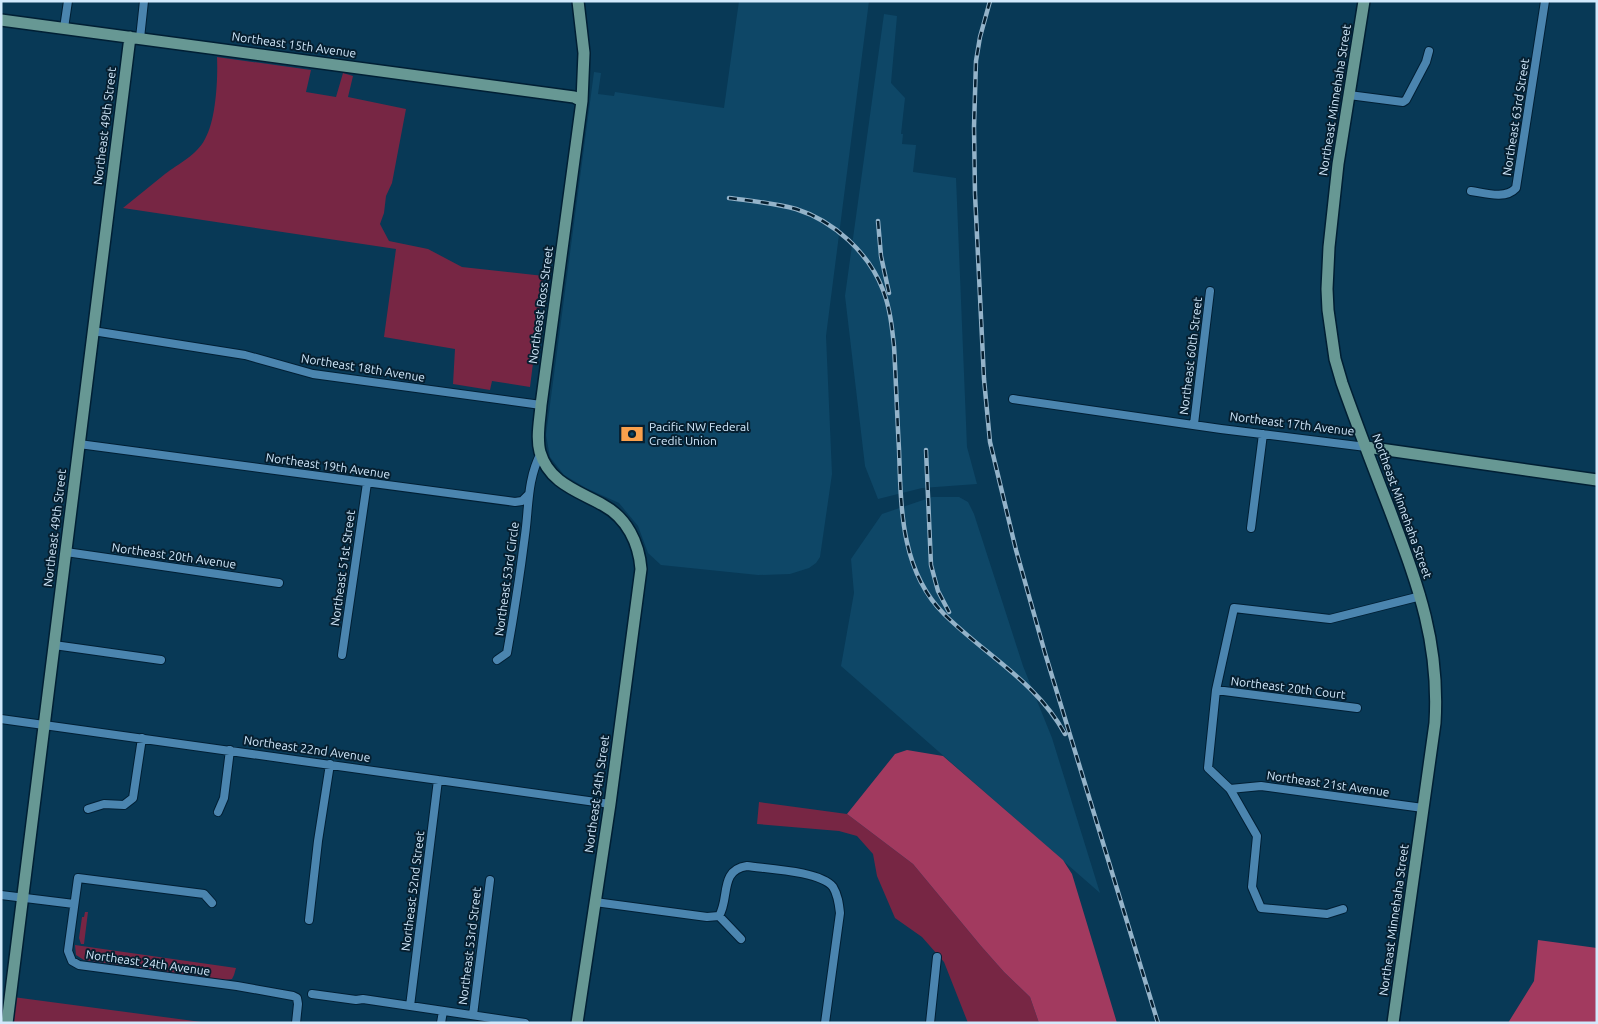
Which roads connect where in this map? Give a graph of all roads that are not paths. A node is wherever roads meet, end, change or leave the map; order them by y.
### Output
1 (68, 1) edge
2 (144, 1) edge
3 (578, 1) edge
4 (1364, 1) edge
5 (1545, 1) edge
6 (1, 20) edge
7 (64, 28) junction
8 (135, 37) junction
9 (1429, 51) dead end
10 (1349, 95) junction
11 (582, 101) junction
12 (1470, 191) dead end
13 (1210, 291) dead end
14 (93, 331) junction
15 (1013, 398) dead end
16 (541, 405) junction
17 (1194, 424) junction
18 (1263, 434) junction
19 (79, 444) junction
20 (1366, 447) junction
21 (541, 453) junction
22 (1597, 480) edge
23 (367, 483) junction
24 (528, 495) junction
25 (1251, 528) dead end
26 (66, 552) junction
27 (641, 569) joint
28 (279, 583) dead end
29 (1421, 596) junction
30 (54, 645) junction
31 (342, 655) dead end
32 (161, 660) dead end
33 (497, 660) dead end
34 (1216, 690) junction
35 (1357, 708) dead end
36 (1, 719) edge
37 (44, 724) junction
38 (142, 738) junction
39 (230, 750) junction
40 (330, 764) junction
41 (438, 780) junction
42 (1230, 790) junction
43 (610, 804) junction
44 (1423, 808) junction
45 (88, 809) dead end
46 (218, 812) dead end
47 (490, 880) dead end
48 (1, 894) edge
49 (22, 897) junction
50 (594, 902) junction
51 (212, 903) dead end
52 (74, 904) junction
53 (1343, 909) dead end
54 (719, 916) junction
55 (309, 920) dead end
56 (741, 939) dead end
57 (937, 957) dead end
58 (312, 994) dead end
59 (410, 1006) junction
60 (443, 1011) junction
61 (473, 1015) junction
62 (7, 1023) edge
63 (296, 1023) edge
64 (441, 1023) edge
65 (525, 1023) edge
66 (577, 1023) edge
67 (825, 1023) edge
68 (930, 1023) edge
69 (1393, 1023) edge

1 - 7 street
2 - 8 street, Northeast 49th Street
3 - 11 street, Northeast Ross Street
4 - 10 street, Northeast Minnehaha Street
5 - 12 street, Northeast 63rd Street
6 - 7 street, Northeast 15th Avenue
7 - 8 street, Northeast 15th Avenue
8 - 11 street, Northeast 15th Avenue
8 - 14 street, Northeast 49th Street
9 - 10 street
10 - 20 street, Northeast Minnehaha Street
11 - 16 street, Northeast Ross Street
13 - 17 street, Northeast 60th Street
14 - 16 street, Northeast 18th Avenue
14 - 19 street, Northeast 49th Street
15 - 17 street, Northeast 17th Avenue
16 - 21 street, Northeast Ross Street
17 - 18 street, Northeast 17th Avenue
18 - 20 street, Northeast 17th Avenue
18 - 25 street
19 - 23 street, Northeast 19th Avenue
19 - 26 street, Northeast 49th Street
20 - 22 street, Northeast 17th Avenue
20 - 29 street, Northeast Minnehaha Street
21 - 24 street
21 - 27 street, Northeast Ross Street
23 - 24 street, Northeast 19th Avenue
23 - 31 street, Northeast 51st Street
24 - 33 street, Northeast 53rd Circle
26 - 28 street, Northeast 20th Avenue
26 - 30 street, Northeast 49th Street
27 - 43 street, Northeast 54th Street
29 - 34 street
29 - 44 street, Northeast Minnehaha Street
30 - 32 street
30 - 37 street, Northeast 49th Street
34 - 35 street, Northeast 20th Court
34 - 42 street
36 - 37 street, Northeast 22nd Avenue
37 - 38 street, Northeast 22nd Avenue
37 - 49 street, Northeast 49th Street
38 - 39 street, Northeast 22nd Avenue
38 - 45 street
39 - 40 street, Northeast 22nd Avenue
39 - 46 street
40 - 41 street, Northeast 22nd Avenue
40 - 55 street
41 - 43 street, Northeast 22nd Avenue
41 - 59 street, Northeast 52nd Street
42 - 44 street, Northeast 21st Avenue
42 - 53 street
43 - 50 street, Northeast 54th Street
44 - 69 street, Northeast Minnehaha Street
47 - 61 street, Northeast 53rd Street
48 - 49 street
49 - 52 street
49 - 62 street, Northeast 49th Street
50 - 54 street
50 - 66 street, Northeast 54th Street
51 - 52 street, Northeast 24th Avenue
52 - 63 street, Northeast 24th Avenue
54 - 56 street
54 - 67 street
57 - 68 street
58 - 59 street
59 - 60 street
60 - 61 street
60 - 64 street, Northeast 53rd Street
61 - 65 street

